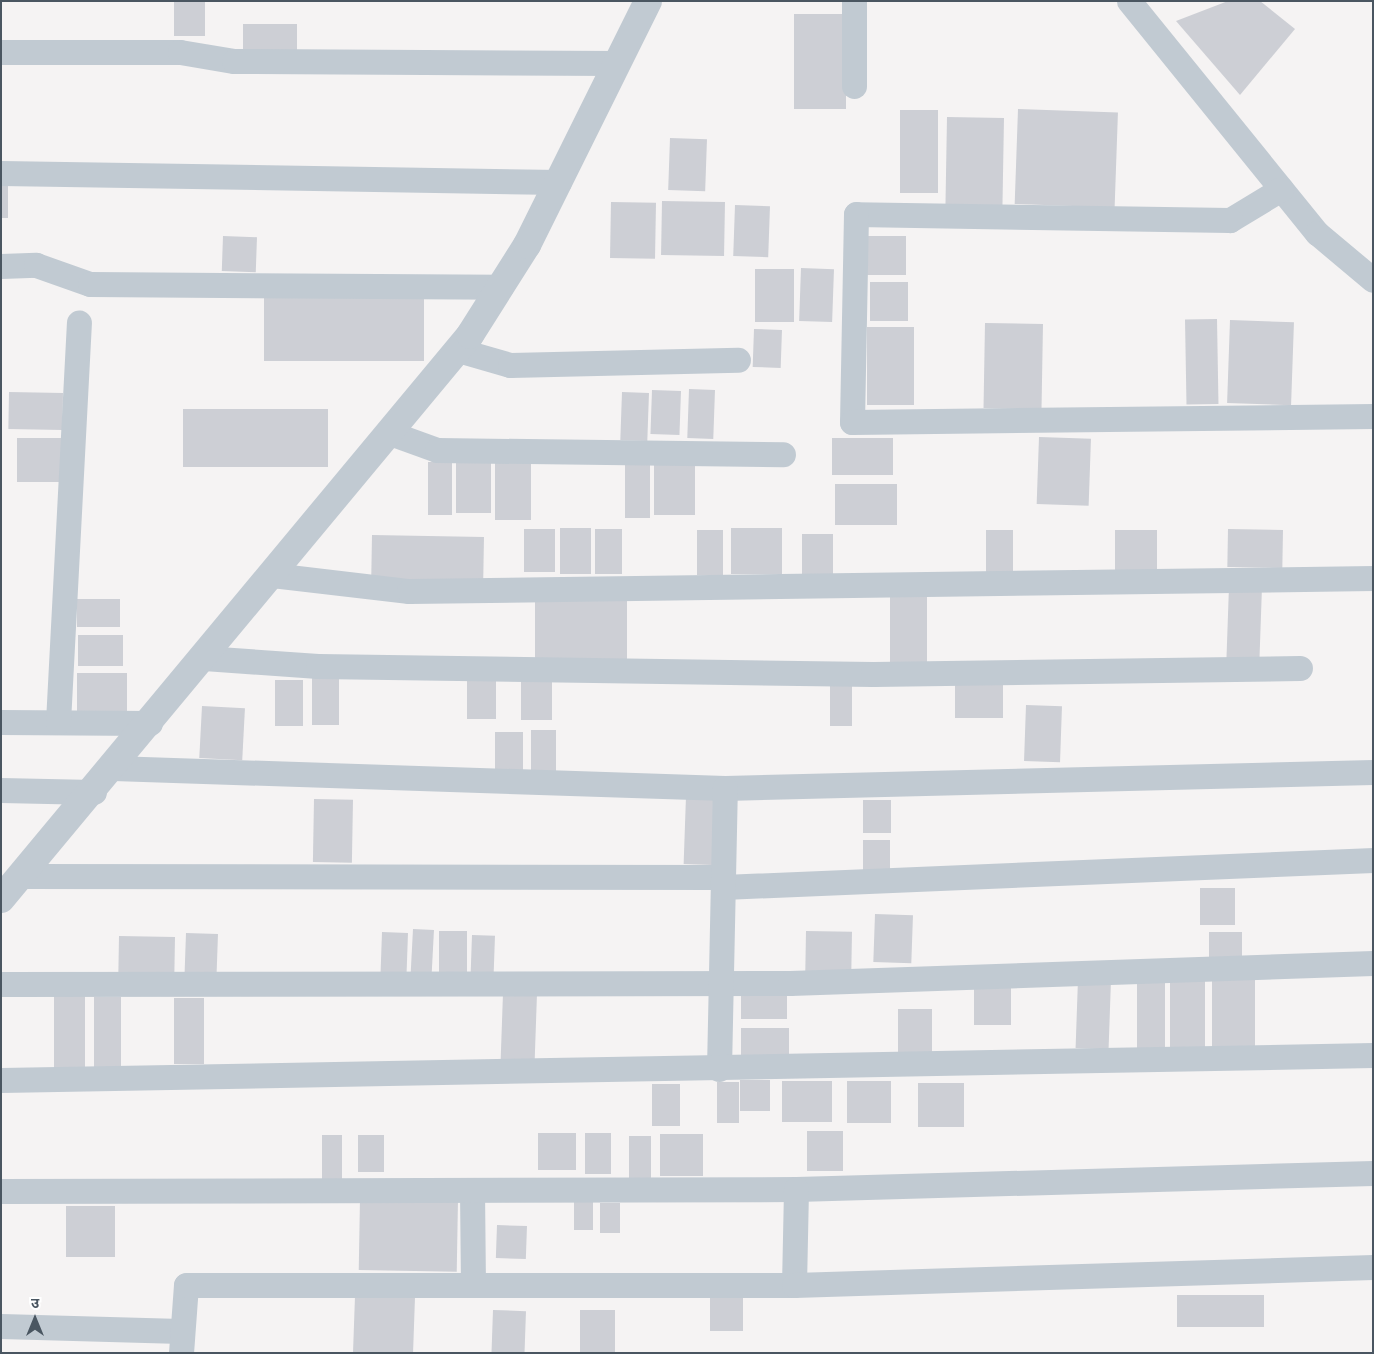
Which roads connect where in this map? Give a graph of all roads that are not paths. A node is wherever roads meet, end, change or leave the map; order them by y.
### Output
1 (648, 1) edge
2 (854, 1) edge
3 (1129, 1) edge
4 (1, 52) edge
5 (617, 64) junction
6 (854, 86) dead end
7 (1, 173) edge
8 (559, 182) junction
9 (1281, 189) junction
10 (1, 266) edge
11 (1373, 280) edge
12 (501, 287) junction
13 (79, 323) dead end
14 (458, 350) junction
15 (738, 360) dead end
16 (1373, 416) edge
17 (390, 433) junction
18 (783, 454) dead end
19 (272, 575) junction
20 (1373, 578) edge
21 (204, 658) junction
22 (1300, 668) dead end
23 (1, 722) edge
24 (58, 722) junction
25 (150, 723) junction
26 (113, 768) junction
27 (1373, 772) edge
28 (725, 788) junction
29 (1, 790) edge
30 (94, 792) junction
31 (1373, 860) edge
32 (723, 882) junction
33 (9, 886) edge
34 (1373, 963) edge
35 (1, 984) edge
36 (721, 984) junction
37 (1373, 1055) edge
38 (719, 1069) junction
39 (1, 1080) edge
40 (1373, 1173) edge
41 (796, 1189) junction
42 (472, 1190) junction
43 (1, 1191) edge
44 (1373, 1267) edge
45 (473, 1285) junction
46 (794, 1285) junction
47 (1, 1326) edge
48 (181, 1342) edge

1 - 5 street
2 - 6 street
3 - 9 street
4 - 5 street
5 - 8 street
7 - 8 street
8 - 12 street
9 - 11 street
9 - 16 street
10 - 12 street
12 - 14 street
13 - 24 street
14 - 15 street
14 - 17 street
17 - 18 street
17 - 19 street
19 - 20 street
19 - 21 street
21 - 22 street
21 - 25 street
23 - 24 street
24 - 25 street
25 - 26 street
26 - 28 street
26 - 30 street
27 - 28 street
28 - 32 street
29 - 30 street
30 - 33 street
31 - 32 street
32 - 33 street
32 - 36 street
34 - 36 street
35 - 36 street
36 - 38 street
37 - 38 street
38 - 39 street
40 - 41 street
41 - 42 street
41 - 46 street
42 - 43 street
42 - 45 street
44 - 46 street
45 - 46 street
45 - 48 street
47 - 48 street

